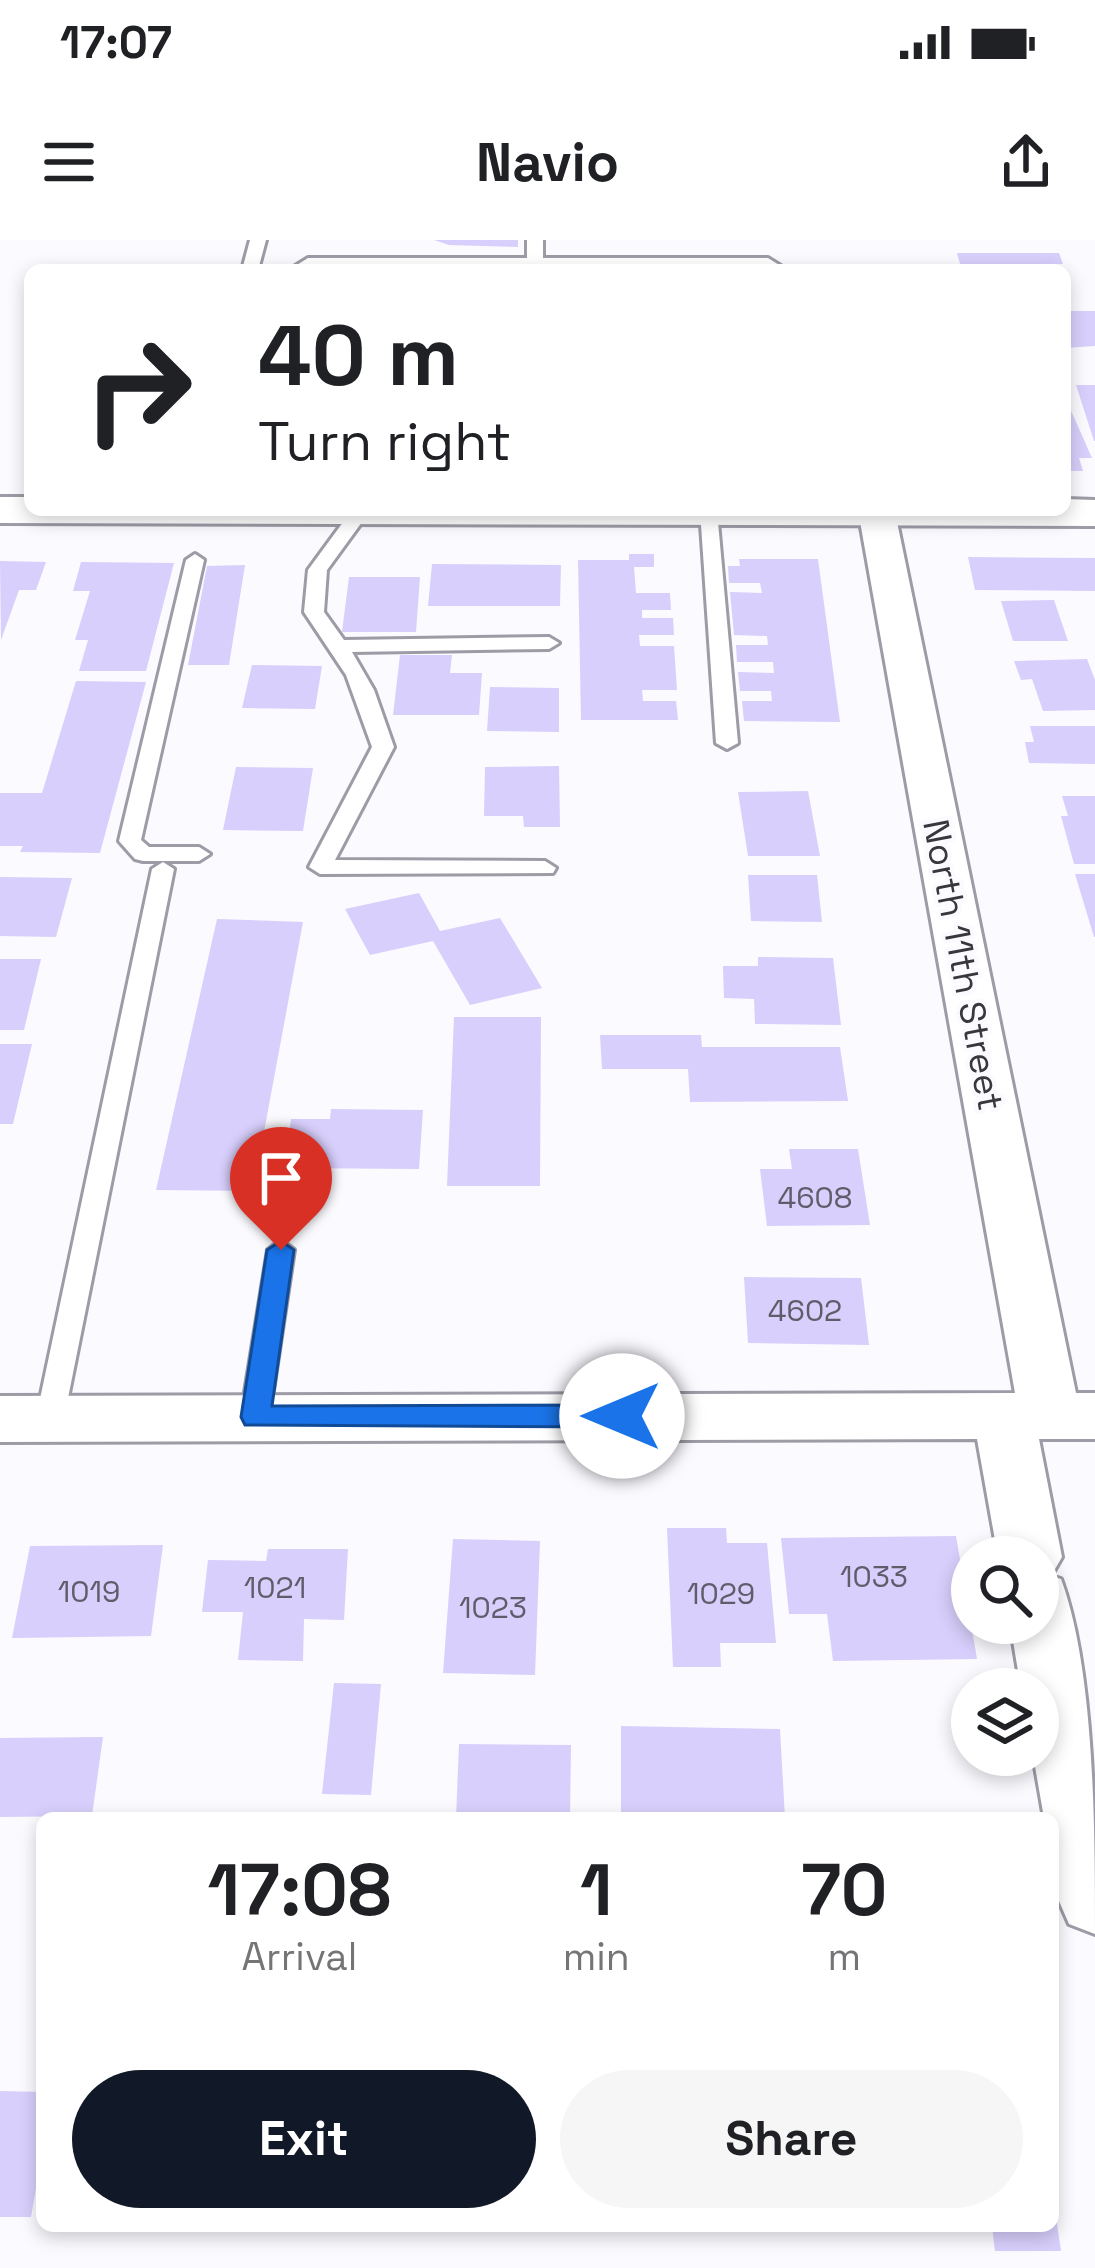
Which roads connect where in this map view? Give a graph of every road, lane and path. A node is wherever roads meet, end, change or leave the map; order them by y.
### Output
1 (309, 259) edge
2 (535, 259) edge
3 (664, 264) edge
4 (358, 516) edge
5 (708, 516) edge
6 (877, 516) edge
7 (195, 560) dead end
8 (549, 644) dead end
9 (338, 646) junction
10 (727, 743) dead end
11 (199, 854) dead end
12 (545, 868) dead end
13 (164, 869) dead end
14 (281, 1250) dead end
15 (256, 1417) junction
16 (1050, 1417) edge
17 (25, 1418) edge
18 (1033, 1536) edge
19 (1047, 1644) edge
20 (1095, 1901) edge

1 - 2 street
2 - 3 street
4 - 9 lane
5 - 10 lane
6 - 16 street, North 11th Street
7 - 11 lane
8 - 9 lane
9 - 12 lane
13 - 17 lane
14 - 15 lane
15 - 16 street
15 - 17 street
16 - 18 street, North 11th Street
19 - 20 street

